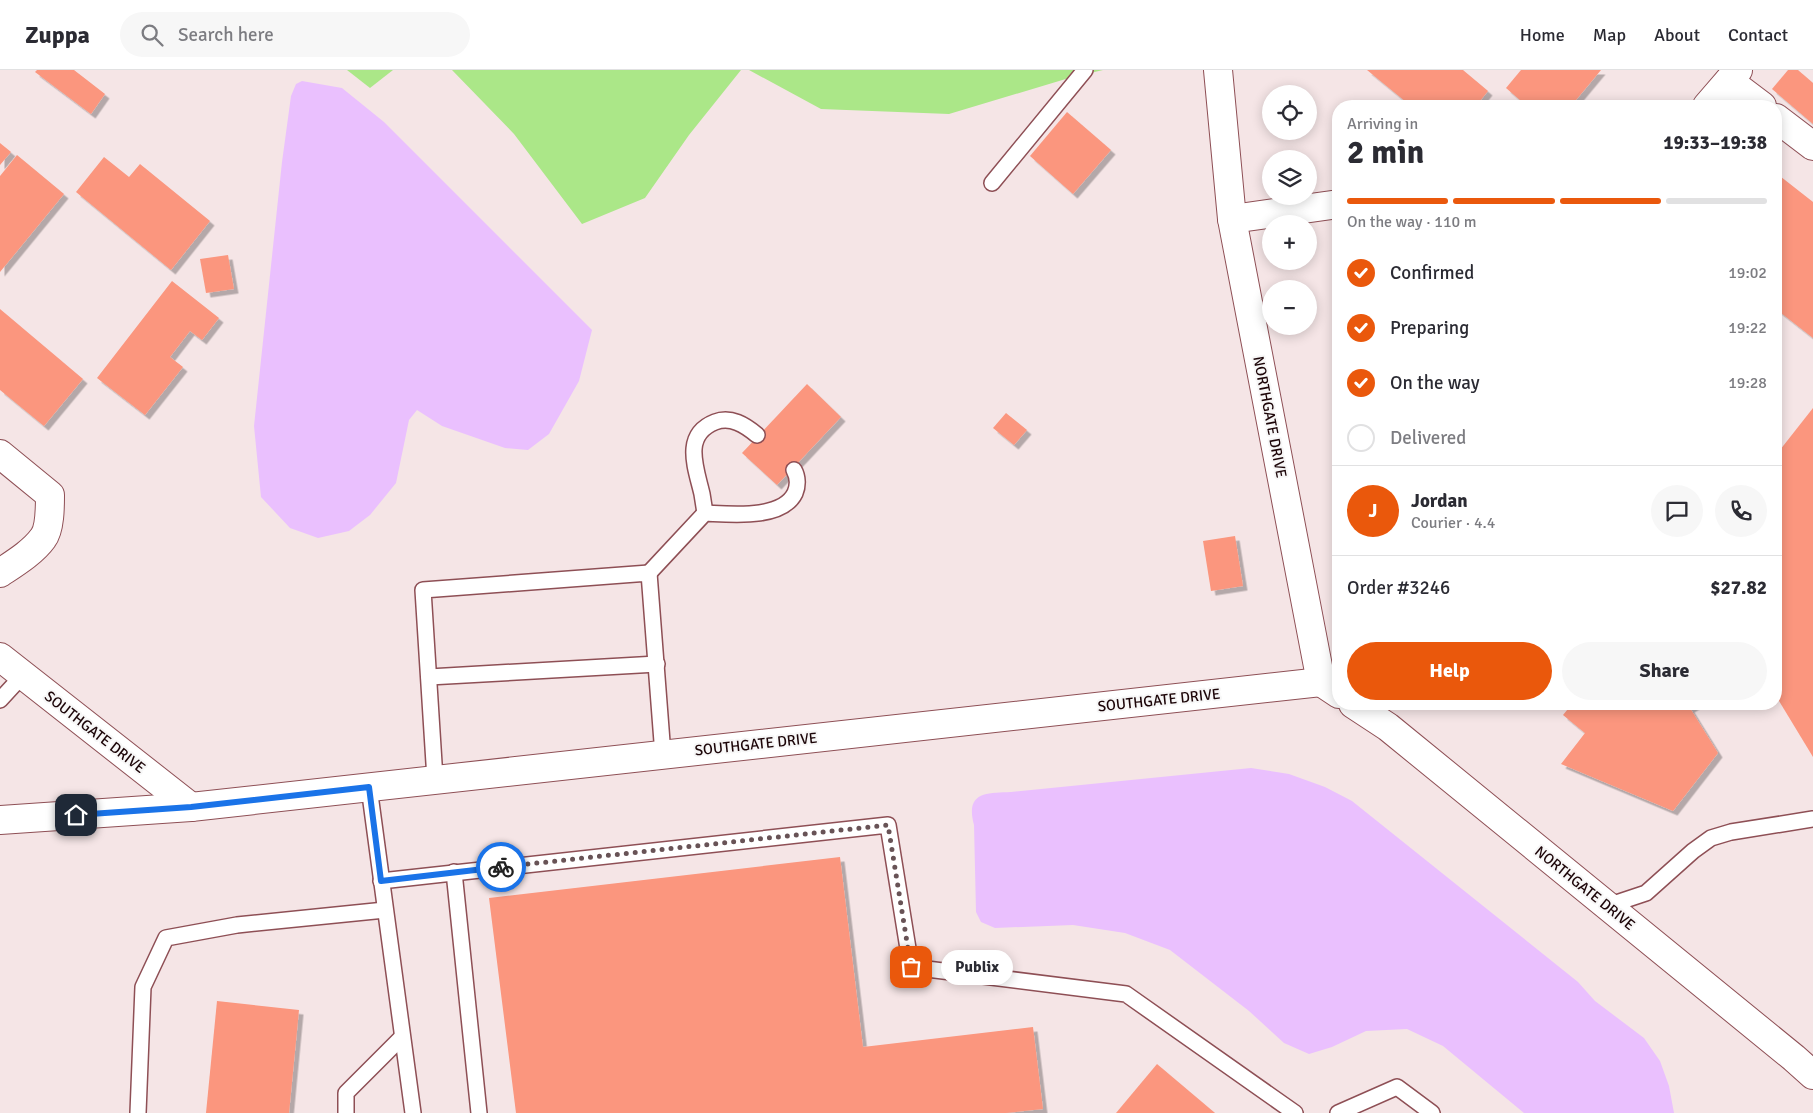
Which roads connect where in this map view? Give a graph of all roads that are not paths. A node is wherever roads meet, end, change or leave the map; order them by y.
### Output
1 (1085, 70) edge
2 (1218, 70) edge
3 (1733, 76) edge
4 (1711, 100) edge
5 (1756, 100) edge
6 (1782, 123) edge
7 (1813, 146) edge
8 (992, 183) dead end
9 (1332, 205) edge
10 (1232, 219) junction
11 (757, 435) dead end
12 (0, 454) edge
13 (794, 470) dead end
14 (705, 513) junction
15 (0, 573) edge
16 (649, 573) junction
17 (0, 657) edge
18 (657, 664) junction
19 (23, 675) junction
20 (429, 677) junction
21 (1330, 688) edge
22 (0, 700) edge
23 (1362, 710) edge
24 (663, 754) junction
25 (435, 779) junction
26 (369, 787) junction
27 (191, 807) junction
28 (1813, 819) edge
29 (0, 820) edge
30 (454, 872) junction
31 (381, 881) junction
32 (1607, 906) junction
33 (385, 910) junction
34 (402, 1037) junction
35 (1813, 1075) edge
36 (138, 1113) edge
37 (346, 1113) edge
38 (413, 1113) edge
39 (479, 1113) edge
40 (1295, 1113) edge
41 (1338, 1113) edge
42 (1432, 1113) edge

1 - 8 lane
2 - 10 street, NORTHGATE DRIVE
3 - 4 street
3 - 5 street
6 - 7 street
9 - 10 street
10 - 21 street, NORTHGATE DRIVE
11 - 14 lane
12 - 15 street
13 - 14 lane
14 - 16 lane
16 - 18 lane
16 - 20 lane
17 - 19 street, SOUTHGATE DRIVE
18 - 20 lane
18 - 24 lane
19 - 22 lane
19 - 27 street, SOUTHGATE DRIVE
20 - 25 lane
21 - 24 street, SOUTHGATE DRIVE
23 - 32 street, NORTHGATE DRIVE
24 - 25 street, SOUTHGATE DRIVE
25 - 26 street, SOUTHGATE DRIVE
26 - 27 street, SOUTHGATE DRIVE
26 - 31 lane
27 - 29 street, SOUTHGATE DRIVE
28 - 32 lane
30 - 31 lane
30 - 39 lane
30 - 40 lane
31 - 33 lane
32 - 35 street, NORTHGATE DRIVE
33 - 34 lane
33 - 36 lane
34 - 37 lane
34 - 38 lane
41 - 42 lane

